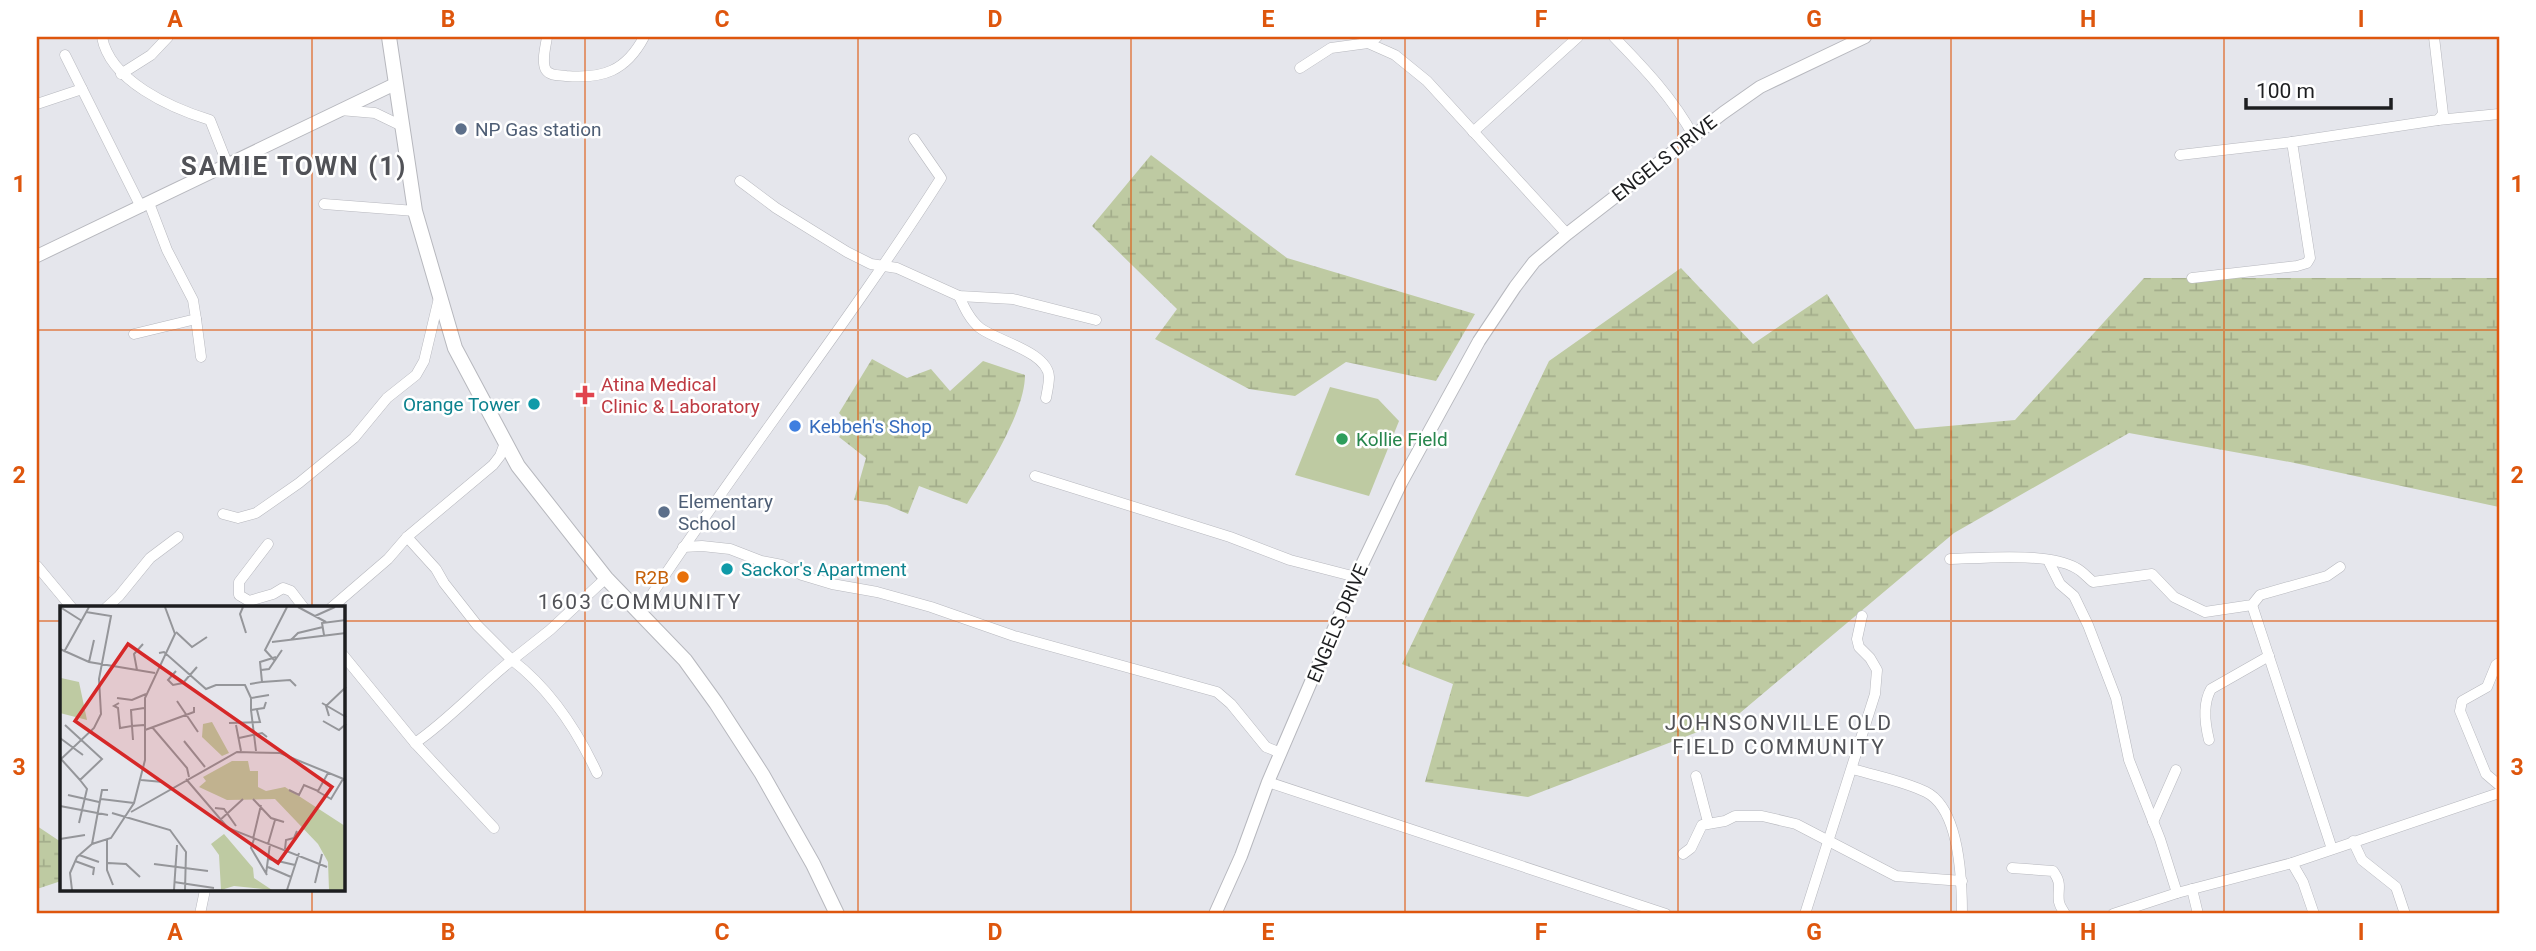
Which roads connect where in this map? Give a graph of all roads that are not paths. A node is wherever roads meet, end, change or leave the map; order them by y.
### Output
1 (102, 37) edge
2 (168, 37) edge
3 (389, 37) edge
4 (547, 37) edge
5 (644, 37) edge
6 (1578, 37) edge
7 (1614, 37) edge
8 (1865, 37) edge
9 (2434, 37) edge
10 (1373, 40) edge
11 (65, 55) dead end
12 (1300, 68) dead end
13 (121, 74) junction
14 (395, 84) junction
15 (82, 89) junction
16 (37, 104) edge
17 (340, 110) junction
18 (2499, 114) edge
19 (2438, 120) junction
20 (402, 126) junction
21 (1473, 132) junction
22 (1693, 137) junction
23 (914, 139) dead end
24 (2292, 142) junction
25 (2180, 155) dead end
26 (227, 163) junction
27 (740, 181) dead end
28 (324, 204) dead end
29 (145, 205) junction
30 (415, 211) junction
31 (1567, 234) junction
32 (37, 256) edge
33 (885, 265) junction
34 (2192, 278) dead end
35 (959, 296) junction
36 (439, 298) junction
37 (196, 319) junction
38 (1096, 320) dead end
39 (134, 334) dead end
40 (201, 357) dead end
41 (1046, 398) dead end
42 (505, 443) junction
43 (1035, 476) dead end
44 (223, 514) dead end
45 (178, 537) dead end
46 (407, 537) junction
47 (268, 544) dead end
48 (682, 547) junction
49 (1950, 559) dead end
50 (2048, 560) junction
51 (37, 566) edge
52 (2340, 567) dead end
53 (1356, 577) junction
54 (606, 578) junction
55 (2252, 605) junction
56 (70, 606) edge
57 (108, 606) edge
58 (302, 606) edge
59 (333, 606) edge
60 (639, 614) junction
61 (1862, 616) dead end
62 (2269, 656) junction
63 (345, 657) edge
64 (512, 660) junction
65 (2499, 663) edge
66 (2209, 740) dead end
67 (415, 743) junction
68 (1281, 753) junction
69 (1853, 769) junction
70 (2176, 771) dead end
71 (597, 773) dead end
72 (1696, 776) dead end
73 (1268, 782) junction
74 (2499, 785) edge
75 (2499, 793) edge
76 (2153, 821) junction
77 (1708, 822) junction
78 (494, 828) dead end
79 (1828, 841) junction
80 (2353, 841) junction
81 (2332, 849) junction
82 (1683, 854) dead end
83 (2292, 863) junction
84 (2011, 868) dead end
85 (1962, 881) junction
86 (2192, 889) junction
87 (205, 892) edge
88 (2177, 893) junction
89 (200, 914) edge
90 (837, 914) edge
91 (1215, 914) edge
92 (1667, 914) edge
93 (1805, 914) edge
94 (1962, 914) edge
95 (2065, 914) edge
96 (2113, 914) edge
97 (2198, 914) edge
98 (2314, 914) edge
99 (2405, 914) edge

1 - 13 street
2 - 13 street
3 - 14 main road
4 - 5 street
6 - 21 street
7 - 22 street
8 - 22 street, ENGELS DRIVE
9 - 19 street
10 - 12 street
10 - 21 street
11 - 15 street
13 - 26 street
14 - 17 street
14 - 20 main road
15 - 16 street
15 - 29 street
17 - 20 street
17 - 26 street
18 - 19 street
19 - 24 street
20 - 30 main road
21 - 31 street
22 - 31 street, ENGELS DRIVE
23 - 33 street
24 - 25 street
24 - 34 street
26 - 29 street
27 - 33 street
28 - 30 street
29 - 32 street
29 - 37 street
30 - 36 main road
31 - 53 street, ENGELS DRIVE
33 - 35 street
33 - 48 street
35 - 38 street
35 - 41 street
36 - 42 main road
36 - 44 street
37 - 39 street
37 - 40 street
42 - 46 street
42 - 54 main road
43 - 53 street
45 - 57 street
46 - 59 street
46 - 64 street
47 - 58 street
48 - 60 street
48 - 68 street
49 - 50 street
50 - 55 street
50 - 76 street
51 - 56 street
52 - 55 street
53 - 68 street, ENGELS DRIVE
54 - 60 main road
54 - 64 street
55 - 62 street
60 - 90 main road
61 - 69 street
62 - 66 street
62 - 81 street
63 - 67 street
64 - 67 street
64 - 71 street
65 - 74 street
67 - 78 street
68 - 73 street, ENGELS DRIVE
69 - 79 street
69 - 85 street
70 - 76 street
72 - 77 street
73 - 91 street, ENGELS DRIVE
73 - 92 street
75 - 80 street
76 - 88 street
77 - 79 street
77 - 82 street
79 - 85 street
79 - 93 street
80 - 81 street
80 - 99 street
81 - 83 street
83 - 86 street
83 - 98 street
84 - 95 street
85 - 94 street
86 - 88 street
86 - 97 street
87 - 89 street
88 - 96 street

